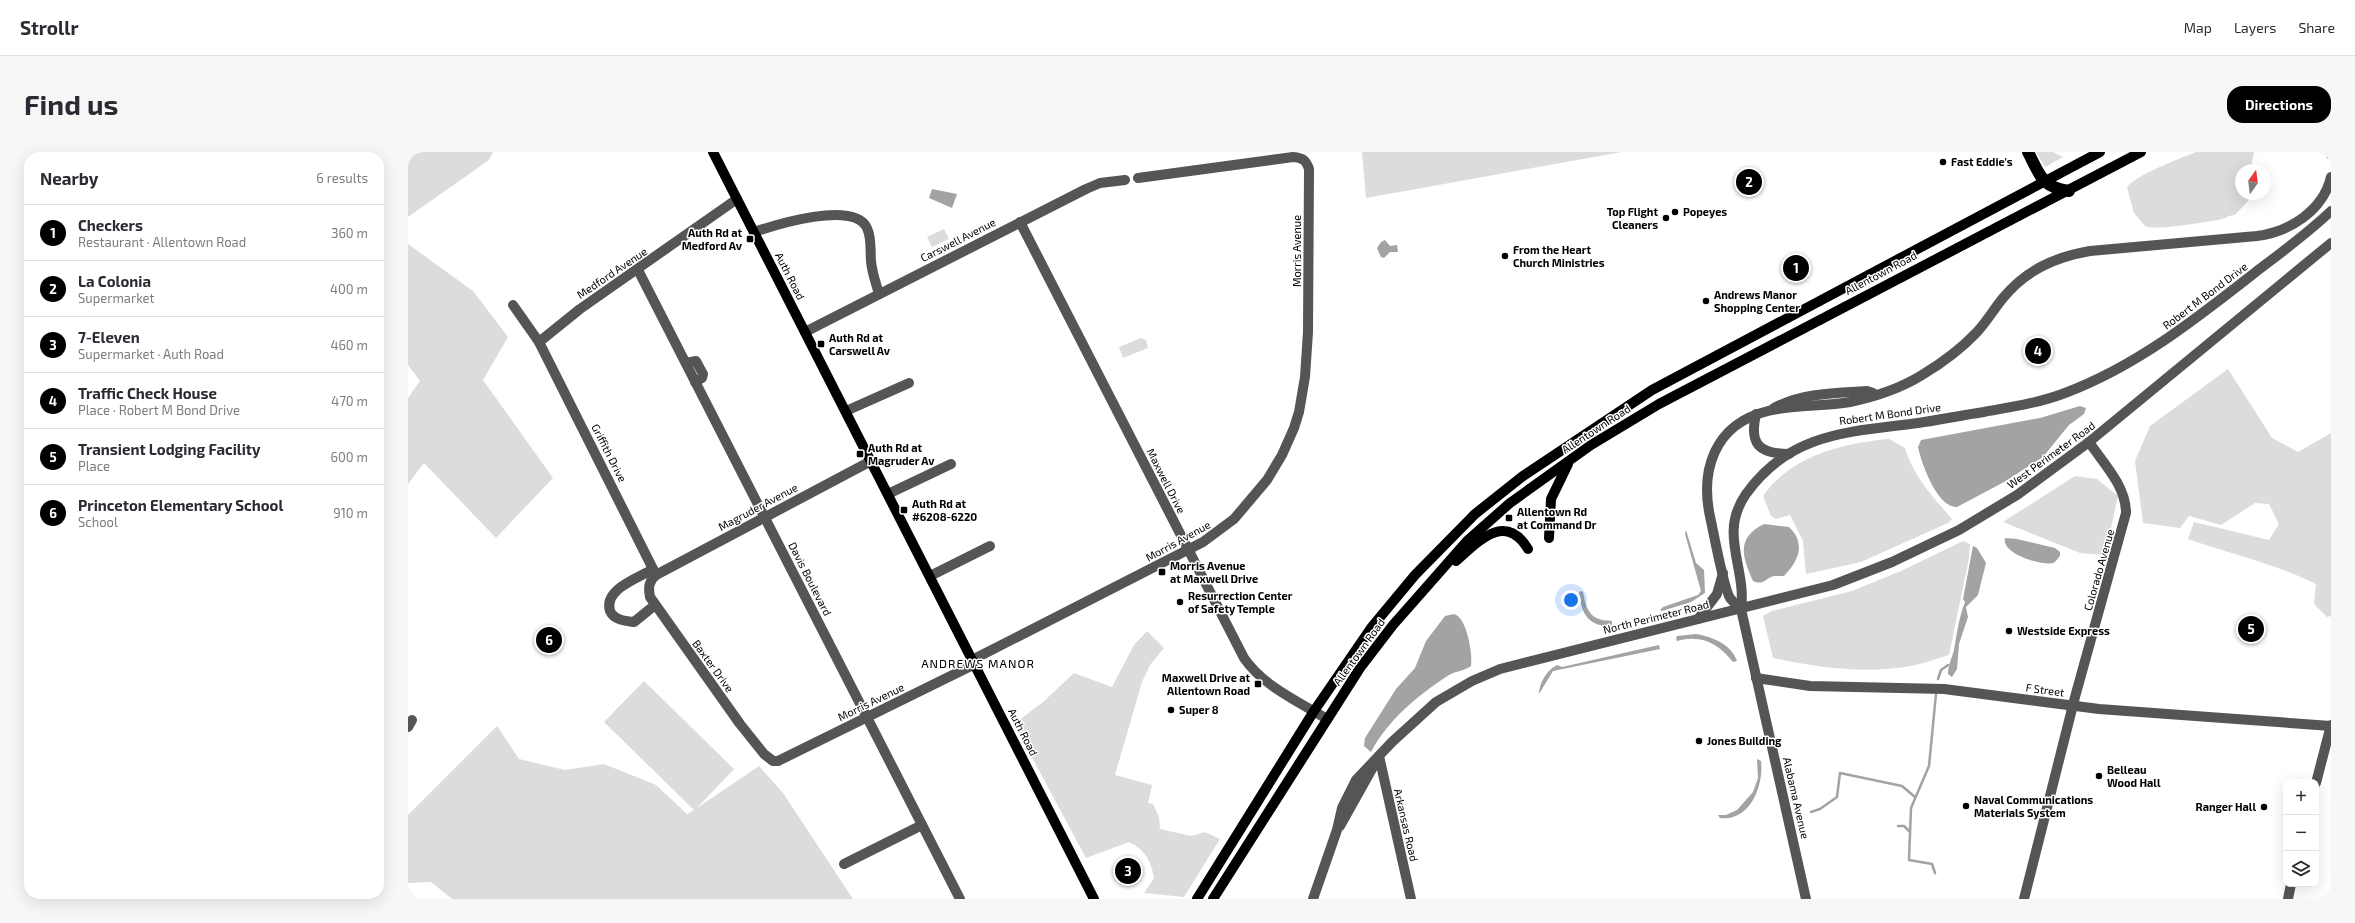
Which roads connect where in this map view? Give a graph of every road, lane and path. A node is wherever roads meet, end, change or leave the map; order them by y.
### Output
1 (714, 152) edge
2 (2028, 152) edge
3 (2100, 152) edge
4 (2141, 152) edge
5 (2330, 152) edge
6 (2331, 155) edge
7 (2331, 177) edge
8 (1138, 178) dead end
9 (1125, 180) dead end
10 (2044, 181) junction
11 (2068, 191) junction
12 (737, 199) junction
13 (2331, 212) edge
14 (1020, 222) junction
15 (754, 232) junction
16 (2331, 243) edge
17 (638, 270) junction
18 (879, 294) junction
19 (513, 305) dead end
20 (805, 332) junction
21 (539, 342) junction
22 (909, 383) dead end
23 (846, 411) junction
24 (1756, 414) junction
25 (2089, 442) junction
26 (1790, 454) junction
27 (871, 461) junction
28 (1569, 461) junction
29 (951, 464) dead end
30 (888, 494) junction
31 (764, 517) junction
32 (1549, 538) dead end
33 (990, 546) dead end
34 (1528, 549) dead end
35 (1188, 551) junction
36 (655, 572) junction
37 (1724, 573) junction
38 (930, 576) junction
39 (1426, 587) junction
40 (655, 605) junction
41 (1741, 609) junction
42 (1698, 619) junction
43 (973, 662) junction
44 (1756, 678) junction
45 (2073, 706) junction
46 (1314, 711) junction
47 (867, 717) junction
48 (1327, 719) junction
49 (2331, 725) edge
50 (1379, 756) junction
51 (778, 761) joint
52 (2317, 779) edge
53 (922, 825) junction
54 (844, 864) dead end
55 (2290, 887) edge
56 (960, 899) edge
57 (1094, 899) edge
58 (1197, 899) edge
59 (1213, 899) edge
60 (1313, 899) edge
61 (1411, 899) edge
62 (1806, 899) edge
63 (2024, 899) edge
64 (2288, 899) edge

1 - 12 main road, Auth Road
2 - 10 highway
3 - 10 main road, Allentown Road
4 - 11 main road, Allentown Road
5 - 6 street
7 - 24 street, Robert M Bond Drive
8 - 35 street, Morris Avenue
9 - 14 street, Carswell Avenue
10 - 11 highway
10 - 46 main road, Allentown Road
11 - 28 main road, Allentown Road
12 - 15 main road, Auth Road
12 - 17 street, Medford Avenue
13 - 26 street, Robert M Bond Drive
14 - 18 street, Carswell Avenue
14 - 35 street, Maxwell Drive
15 - 18 street
15 - 20 main road, Auth Road
16 - 25 street, West Perimeter Road
17 - 21 street, Medford Avenue
17 - 31 street, Davis Boulevard
18 - 20 street, Carswell Avenue
19 - 21 street
20 - 23 main road, Auth Road
21 - 36 street, Griffith Drive
22 - 23 street
23 - 27 main road, Auth Road
24 - 26 street
24 - 37 street, Robert M Bond Drive
25 - 41 street, West Perimeter Road
25 - 45 street, Colorado Avenue
26 - 41 street, Robert M Bond Drive
27 - 30 main road, Auth Road
27 - 31 street, Magruder Avenue
28 - 32 main road
28 - 39 main road, Allentown Road
29 - 30 street
30 - 38 main road, Auth Road
31 - 36 street, Magruder Avenue
31 - 47 street, Davis Boulevard
33 - 38 street
34 - 39 main road
35 - 43 street, Morris Avenue
35 - 46 street, Maxwell Drive
36 - 40 street, Baxter Drive
36 - 40 street, Magruder Avenue
37 - 41 street, Robert M Bond Drive
37 - 42 street
38 - 43 main road, Auth Road
39 - 48 main road, Allentown Road
40 - 51 street, Baxter Drive
41 - 42 street, North Perimeter Road
41 - 44 street, Alabama Avenue
42 - 50 street, North Perimeter Road
43 - 47 street, Morris Avenue
43 - 57 main road, Auth Road
44 - 45 street, F Street
44 - 62 street, Alabama Avenue
45 - 49 street, F Street
45 - 63 street, Colorado Avenue
46 - 48 street, Maxwell Drive
46 - 58 main road, Allentown Road
47 - 51 street, Morris Avenue
47 - 53 street, Davis Boulevard
48 - 59 main road, Allentown Road
49 - 52 street
50 - 60 street
50 - 61 street, Arkansas Road
53 - 54 street
53 - 56 street, Davis Boulevard
55 - 64 street

